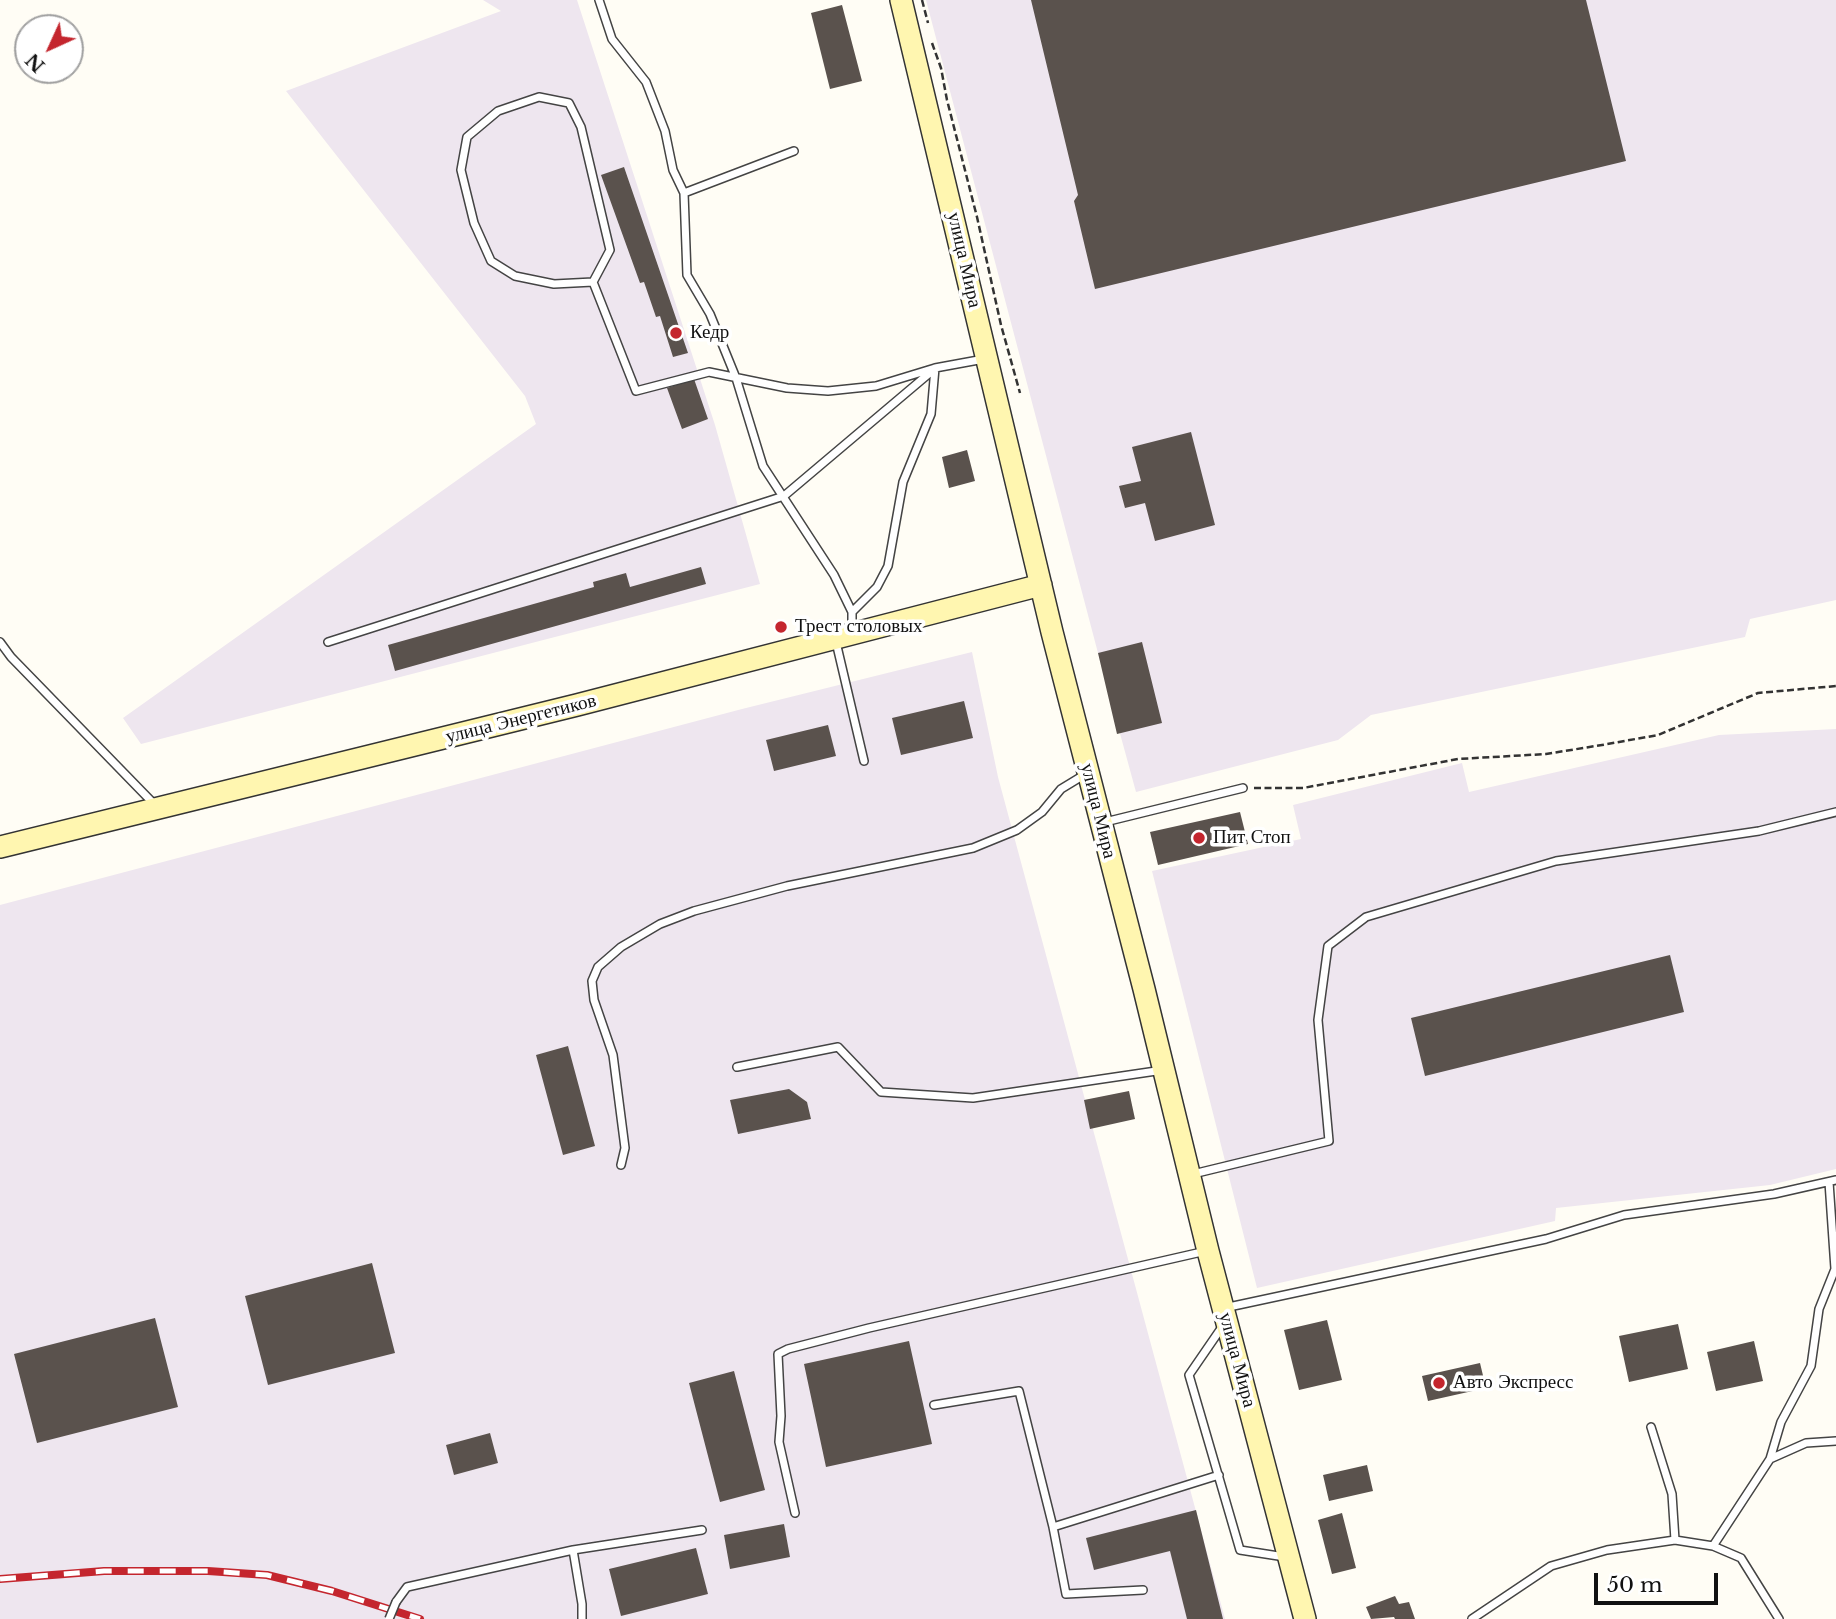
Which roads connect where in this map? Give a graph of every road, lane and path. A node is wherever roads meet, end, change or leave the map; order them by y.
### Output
1 (599, 0) edge
2 (901, 0) edge
3 (922, 0) edge
4 (929, 31) dead end
5 (932, 43) dead end
6 (794, 151) dead end
7 (684, 193) junction
8 (593, 282) junction
9 (987, 358) junction
10 (935, 368) junction
11 (736, 377) junction
12 (1020, 393) dead end
13 (784, 496) junction
14 (1041, 585) junction
15 (852, 612) junction
16 (844, 636) junction
17 (0, 642) edge
18 (328, 642) dead end
19 (1836, 685) edge
20 (864, 761) dead end
21 (1088, 773) junction
22 (1243, 788) joint
23 (158, 808) junction
24 (1836, 812) edge
25 (1101, 823) junction
26 (0, 847) edge
27 (737, 1067) dead end
28 (1164, 1070) junction
29 (621, 1165) dead end
30 (1189, 1175) junction
31 (1833, 1181) edge
32 (1208, 1251) junction
33 (1225, 1314) junction
34 (934, 1405) dead end
35 (1651, 1427) dead end
36 (1836, 1441) edge
37 (1769, 1459) junction
38 (1219, 1475) junction
39 (795, 1513) dead end
40 (1052, 1527) junction
41 (702, 1530) dead end
42 (1675, 1540) junction
43 (1713, 1546) junction
44 (573, 1550) junction
45 (1289, 1557) junction
46 (1143, 1590) dead end
47 (389, 1619) edge
48 (582, 1619) edge
49 (1305, 1619) edge
50 (1472, 1619) edge
51 (1780, 1619) edge

1 - 7 lane
2 - 9 main road, улица Мира
3 - 4 path
5 - 12 path
6 - 7 lane
7 - 11 lane
8 - 8 lane
8 - 11 lane
9 - 10 lane
9 - 14 main road, улица Мира
10 - 11 lane
10 - 13 lane
10 - 15 lane
11 - 13 lane
13 - 15 lane
13 - 18 lane
14 - 16 main road, улица Энергетиков
14 - 21 main road, улица Мира
15 - 16 lane
16 - 20 lane
16 - 23 main road, улица Энергетиков
17 - 23 lane
19 - 22 path
21 - 25 main road, улица Мира
21 - 29 lane
22 - 25 lane
23 - 26 main road, улица Энергетиков
24 - 30 lane
25 - 28 main road, улица Мира
27 - 28 lane
28 - 30 main road, улица Мира
30 - 32 main road, улица Мира
31 - 33 lane
31 - 37 lane
32 - 33 main road, улица Мира
32 - 39 lane
33 - 38 lane
33 - 45 main road, улица Мира
34 - 40 lane
35 - 42 lane
36 - 37 lane
37 - 43 lane
38 - 40 lane
38 - 45 lane
40 - 46 lane
41 - 44 lane
42 - 43 lane
42 - 50 lane
43 - 51 lane
44 - 47 lane, bridge
44 - 48 lane
45 - 49 main road, улица Мира

